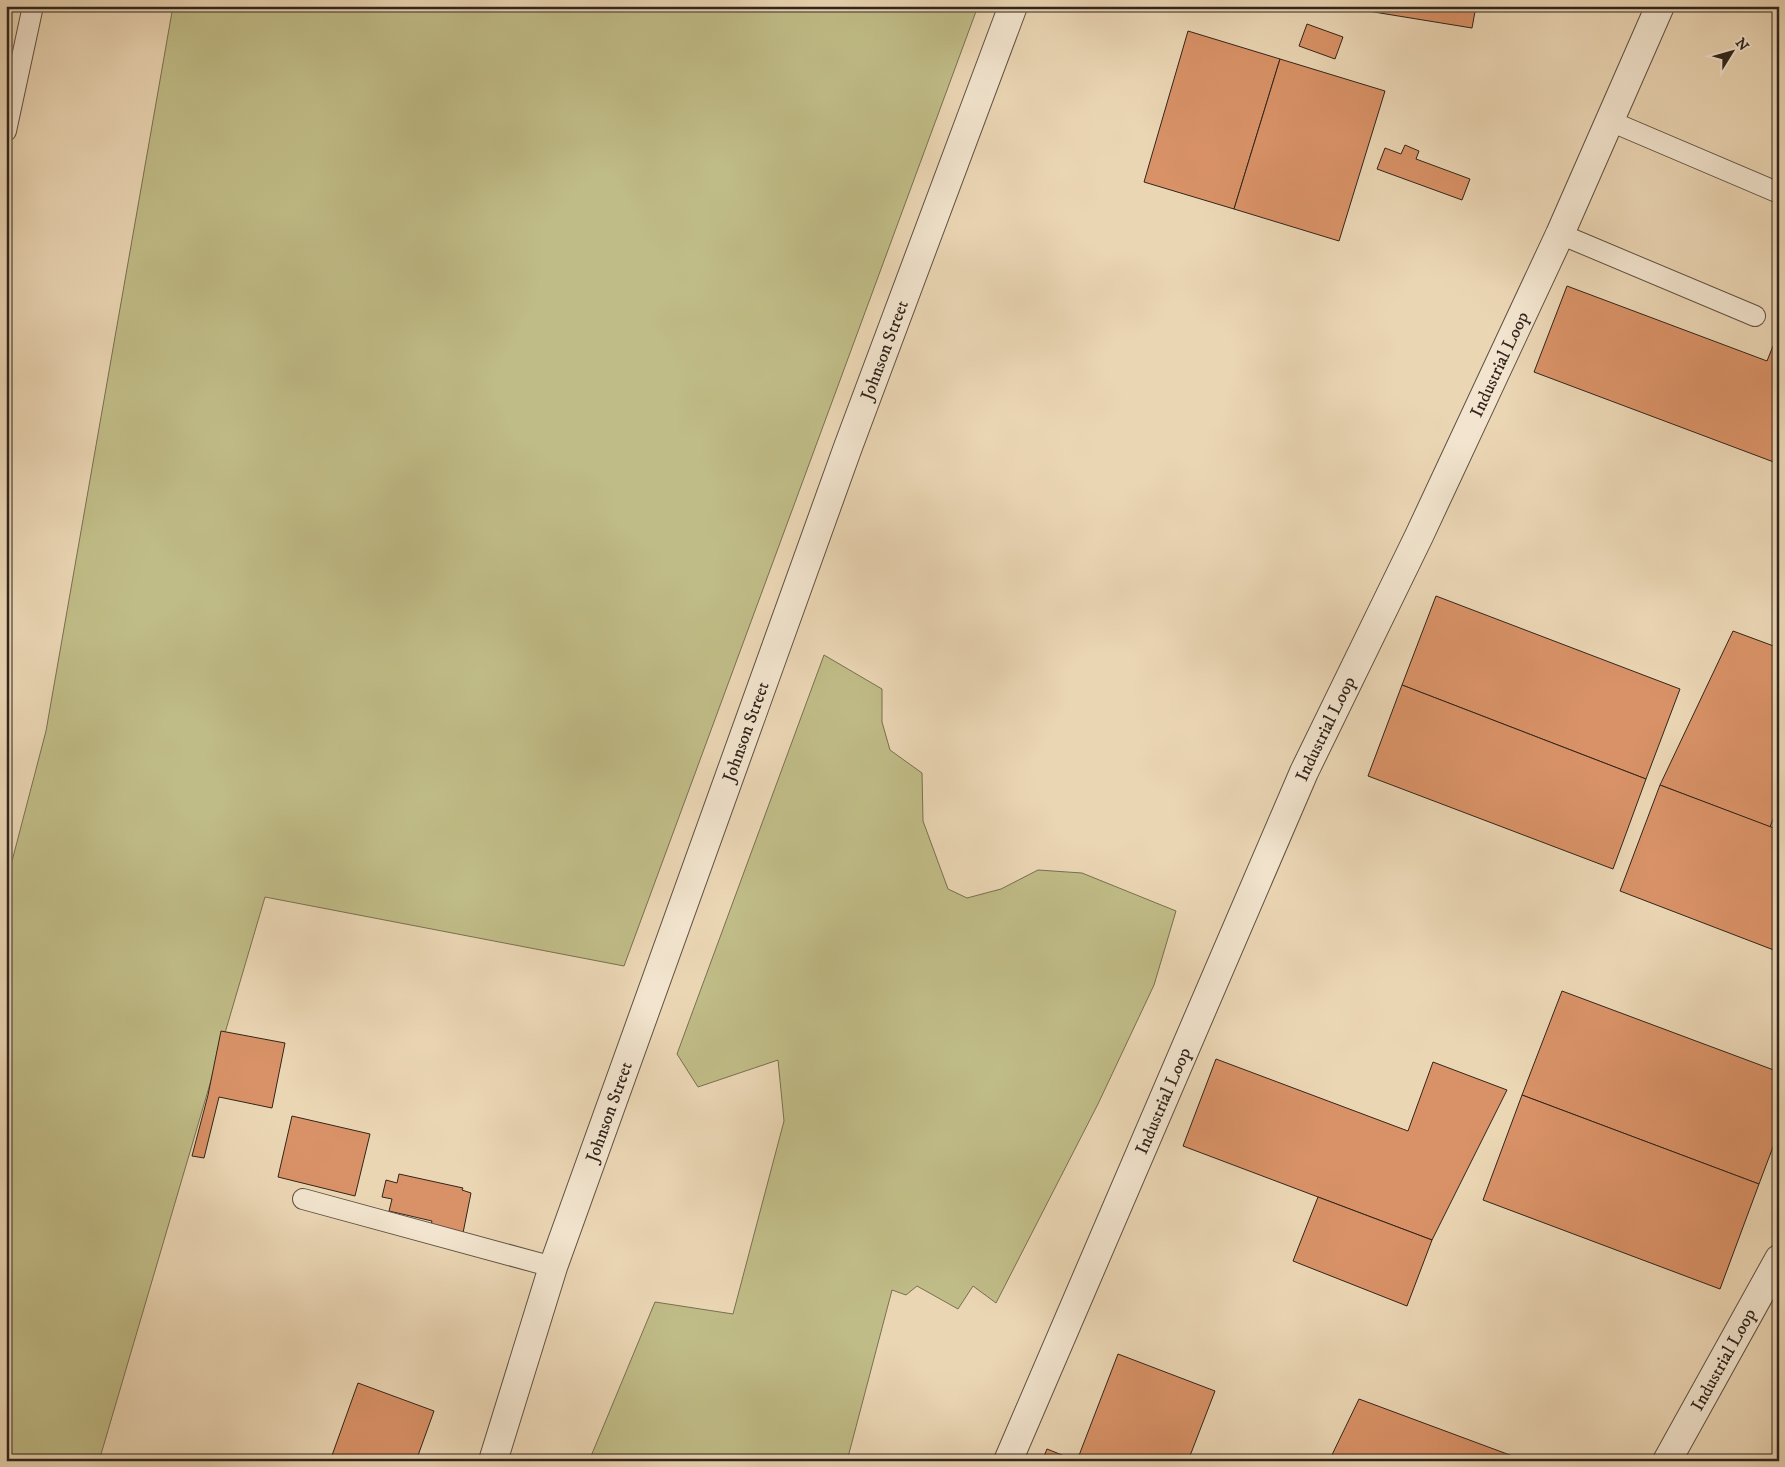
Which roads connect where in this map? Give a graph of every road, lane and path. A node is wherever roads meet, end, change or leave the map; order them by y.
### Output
1 (33, 6) edge
2 (1013, 6) edge
3 (1660, 6) edge
4 (1610, 121) junction
5 (6, 131) edge
6 (1779, 193) edge
7 (1560, 234) junction
8 (1755, 316) dead end
9 (302, 1199) dead end
10 (1779, 1259) edge
11 (553, 1267) junction
12 (493, 1461) edge
13 (1008, 1461) edge
14 (1667, 1461) edge

1 - 5 lane
2 - 11 street, Johnson Street
3 - 4 street, Industrial Loop
4 - 6 lane
4 - 7 street, Industrial Loop
7 - 8 lane
7 - 13 street, Industrial Loop
9 - 11 lane
10 - 14 street, Industrial Loop
11 - 12 street, Johnson Street

